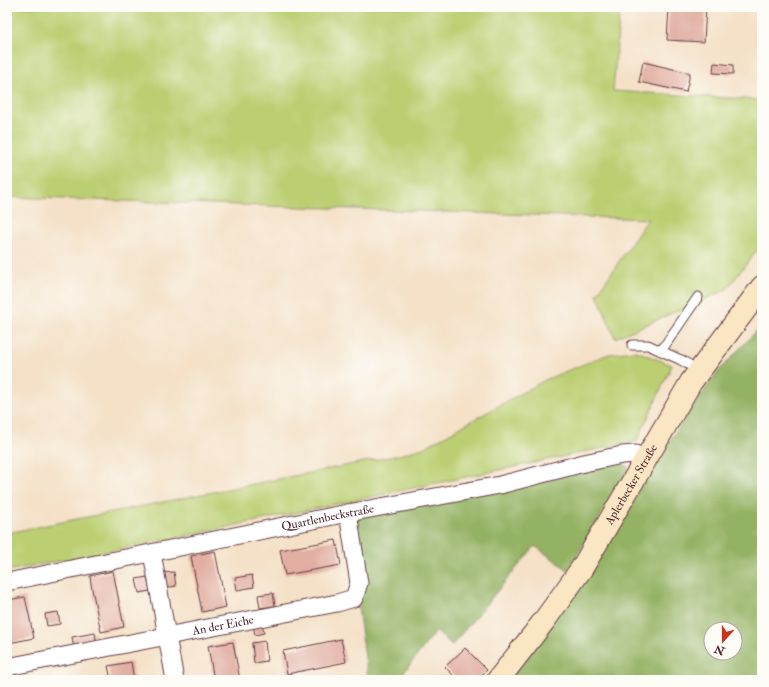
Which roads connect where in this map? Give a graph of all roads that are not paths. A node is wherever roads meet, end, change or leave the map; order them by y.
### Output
1 (762, 287) edge
2 (698, 297) dead end
3 (632, 345) dead end
4 (661, 351) junction
5 (698, 370) junction
6 (646, 461) junction
7 (348, 513) junction
8 (152, 553) junction
9 (7, 582) edge
10 (167, 636) junction
11 (7, 667) edge
12 (175, 680) edge
13 (498, 680) edge

1 - 5 main road, Aplerbecker Straße
2 - 4 lane
3 - 4 lane
4 - 5 lane
5 - 6 main road, Aplerbecker Straße
6 - 7 street, Quartlenbeckstraße
6 - 13 main road, Aplerbecker Straße
7 - 8 street, Quartlenbeckstraße
7 - 10 street, An der Eiche
8 - 9 street, Quartlenbeckstraße
8 - 10 street
10 - 11 street, An der Eiche
10 - 12 street

